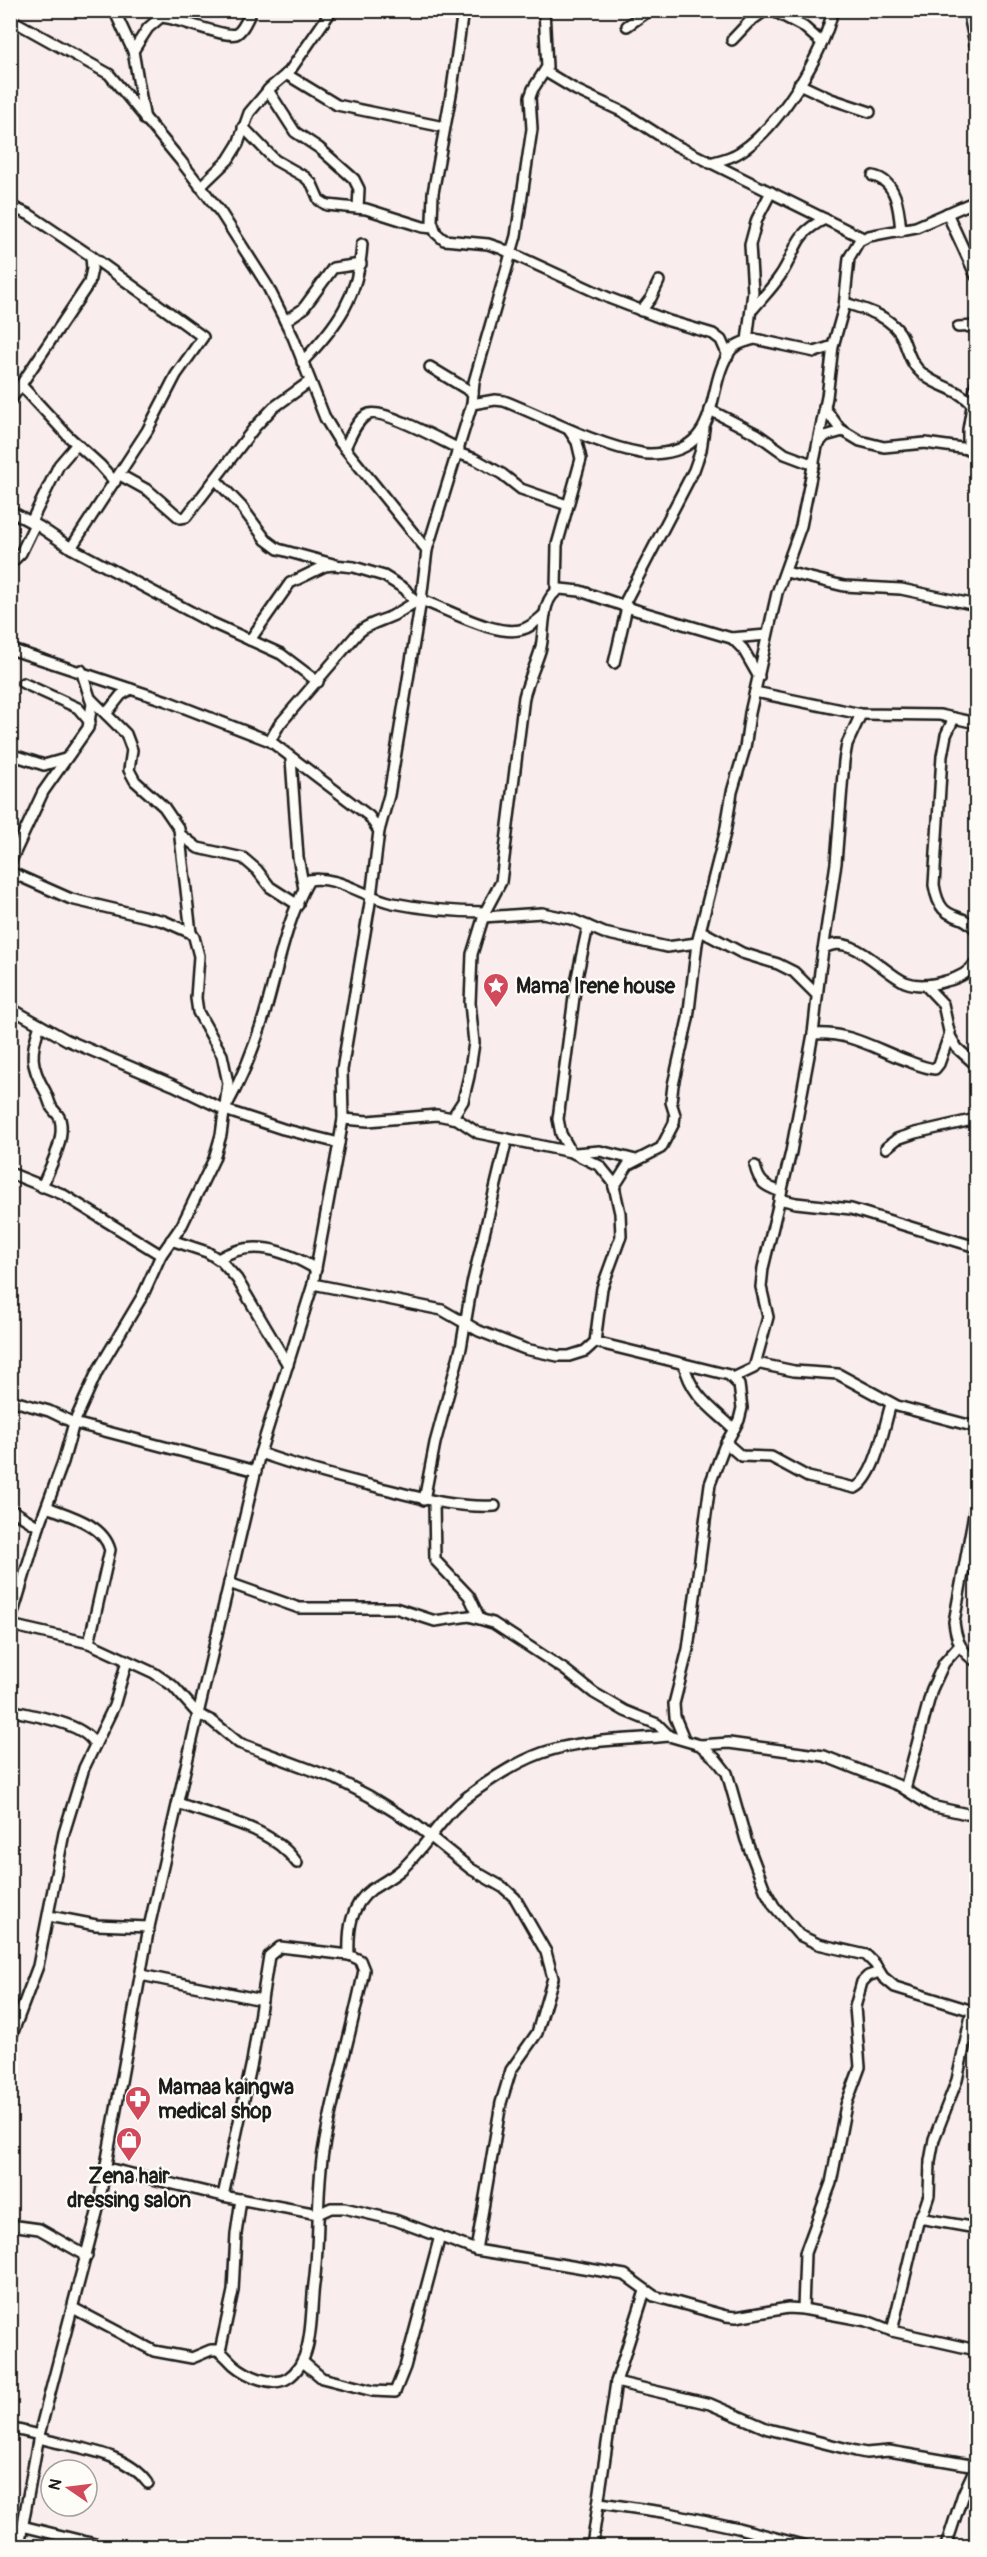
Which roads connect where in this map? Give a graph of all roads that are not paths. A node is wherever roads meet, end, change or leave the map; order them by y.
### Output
1 (114, 10) edge
2 (252, 10) edge
3 (332, 10) edge
4 (463, 10) edge
5 (650, 10) edge
6 (766, 10) edge
7 (772, 10) edge
8 (833, 10) edge
9 (968, 10) edge
10 (543, 11) edge
11 (10, 19) edge
12 (627, 26) dead end
13 (732, 40) dead end
14 (822, 43) junction
15 (976, 50) edge
16 (133, 51) junction
17 (546, 72) junction
18 (286, 74) junction
19 (799, 84) junction
20 (268, 90) junction
21 (870, 112) dead end
22 (145, 120) junction
23 (444, 127) junction
24 (243, 128) junction
25 (710, 163) junction
26 (873, 176) dead end
27 (200, 187) junction
28 (771, 192) junction
29 (976, 201) edge
30 (10, 206) edge
31 (358, 208) junction
32 (947, 213) junction
33 (825, 219) junction
34 (433, 228) junction
35 (901, 231) junction
36 (863, 238) junction
37 (362, 244) dead end
38 (511, 254) junction
39 (91, 256) junction
40 (361, 264) junction
41 (976, 276) edge
42 (658, 281) dead end
43 (845, 303) junction
44 (753, 309) junction
45 (641, 310) junction
46 (285, 321) junction
47 (976, 326) edge
48 (958, 327) dead end
49 (747, 340) junction
50 (832, 346) junction
51 (728, 356) junction
52 (302, 362) junction
53 (430, 368) dead end
54 (309, 382) junction
55 (976, 383) edge
56 (21, 385) junction
57 (473, 393) junction
58 (10, 401) edge
59 (974, 401) edge
60 (472, 404) junction
61 (824, 407) junction
62 (710, 410) junction
63 (705, 422) junction
64 (569, 430) junction
65 (843, 431) junction
66 (76, 444) junction
67 (817, 445) junction
68 (345, 448) junction
69 (972, 450) edge
70 (458, 451) junction
71 (814, 465) junction
72 (117, 478) junction
73 (216, 480) junction
74 (567, 505) junction
75 (10, 511) edge
76 (33, 523) junction
77 (71, 548) junction
78 (427, 550) junction
79 (10, 564) edge
80 (334, 564) junction
81 (786, 572) junction
82 (556, 590) junction
83 (418, 601) junction
84 (976, 605) edge
85 (625, 607) junction
86 (545, 614) junction
87 (767, 635) junction
88 (731, 638) junction
89 (250, 640) junction
90 (10, 648) edge
91 (614, 663) dead end
92 (81, 670) junction
93 (759, 677) junction
94 (318, 682) junction
95 (23, 683) dead end
96 (131, 689) junction
97 (755, 692) junction
98 (90, 698) junction
99 (106, 714) junction
100 (861, 714) junction
101 (954, 718) junction
102 (90, 722) junction
103 (976, 723) edge
104 (270, 741) junction
105 (10, 754) edge
106 (69, 757) junction
107 (291, 759) junction
108 (379, 831) junction
109 (181, 835) junction
110 (10, 863) edge
111 (10, 873) edge
112 (304, 889) junction
113 (371, 897) junction
114 (298, 904) junction
115 (484, 914) junction
116 (588, 926) junction
117 (976, 930) edge
118 (701, 931) junction
119 (191, 933) junction
120 (697, 943) junction
121 (823, 949) junction
122 (976, 962) edge
123 (925, 985) junction
124 (817, 995) junction
125 (10, 1008) edge
126 (40, 1025) junction
127 (950, 1033) junction
128 (813, 1034) junction
129 (976, 1065) edge
130 (225, 1110) junction
131 (452, 1118) junction
132 (343, 1119) junction
133 (976, 1119) edge
134 (507, 1139) junction
135 (339, 1143) junction
136 (886, 1148) dead end
137 (573, 1153) junction
138 (636, 1160) junction
139 (755, 1166) dead end
140 (10, 1173) edge
141 (42, 1186) junction
142 (614, 1186) junction
143 (780, 1196) junction
144 (171, 1240) junction
145 (976, 1247) edge
146 (162, 1255) junction
147 (218, 1259) junction
148 (316, 1269) junction
149 (313, 1284) junction
150 (466, 1324) junction
151 (595, 1342) junction
152 (684, 1364) junction
153 (756, 1364) junction
154 (288, 1365) junction
155 (733, 1378) junction
156 (10, 1400) edge
157 (891, 1404) junction
158 (74, 1423) junction
159 (976, 1427) edge
160 (734, 1429) junction
161 (726, 1443) junction
162 (260, 1454) junction
163 (256, 1471) junction
164 (429, 1501) junction
165 (976, 1503) edge
166 (495, 1506) dead end
167 (47, 1507) junction
168 (10, 1509) edge
169 (39, 1527) junction
170 (229, 1583) junction
171 (478, 1617) junction
172 (10, 1624) edge
173 (89, 1643) junction
174 (960, 1645) junction
175 (127, 1661) junction
176 (976, 1661) edge
177 (10, 1710) edge
178 (198, 1714) junction
179 (669, 1736) junction
180 (684, 1739) junction
181 (95, 1745) junction
182 (700, 1746) junction
183 (905, 1789) junction
184 (178, 1803) junction
185 (976, 1816) edge
186 (429, 1836) junction
187 (297, 1863) dead end
188 (49, 1916) junction
189 (149, 1927) junction
190 (349, 1955) junction
191 (879, 1972) junction
192 (141, 1975) junction
193 (262, 2000) junction
194 (974, 2012) edge
195 (10, 2040) edge
196 (106, 2168) junction
197 (223, 2196) junction
198 (241, 2199) junction
199 (318, 2214) junction
200 (919, 2218) junction
201 (10, 2225) edge
202 (976, 2228) edge
203 (440, 2236) junction
204 (476, 2250) junction
205 (87, 2256) junction
206 (645, 2291) junction
207 (73, 2308) junction
208 (803, 2309) junction
209 (892, 2331) junction
210 (976, 2350) edge
211 (220, 2351) junction
212 (303, 2362) junction
213 (616, 2382) junction
214 (10, 2428) edge
215 (39, 2437) junction
216 (976, 2466) edge
217 (148, 2483) dead end
218 (600, 2503) junction
219 (22, 2526) junction
220 (18, 2547) edge
221 (103, 2547) edge
222 (592, 2547) edge
223 (806, 2547) edge
224 (946, 2547) edge

1 - 16 street
2 - 16 street
3 - 18 street
4 - 23 street
5 - 12 street
6 - 13 street
7 - 14 street
8 - 14 street
9 - 15 street
10 - 17 street
11 - 22 street
14 - 19 street
16 - 22 street
17 - 25 street
17 - 38 street
18 - 20 street
18 - 23 street
19 - 21 street
19 - 25 street
20 - 24 street
20 - 31 street
22 - 27 street
23 - 34 street
24 - 27 street
24 - 31 street
25 - 28 street
26 - 35 street
27 - 46 street
28 - 33 street
28 - 44 street
29 - 32 street
30 - 39 street
31 - 34 street
32 - 35 street
32 - 41 street
33 - 36 street
33 - 44 street
34 - 38 street
35 - 36 street
36 - 43 street
37 - 40 street
38 - 45 street
38 - 57 street
39 - 56 street
39 - 72 street
40 - 46 street
40 - 52 street
42 - 45 street
43 - 50 street
43 - 59 street
44 - 49 street
45 - 51 street
46 - 52 street
47 - 48 street
49 - 50 street
49 - 51 street
50 - 61 street
51 - 62 street
52 - 54 street
53 - 57 street
54 - 68 street
54 - 73 street
55 - 59 street
56 - 58 street
56 - 66 street
57 - 60 street
59 - 69 street
60 - 64 street
60 - 70 street
61 - 65 street
61 - 67 street
62 - 63 street
62 - 71 street
63 - 64 street
63 - 85 street
64 - 74 street
65 - 67 street
65 - 69 street
66 - 72 street
66 - 76 street
67 - 71 street
68 - 70 street
68 - 78 street
70 - 74 street
70 - 78 street
71 - 81 street
72 - 73 street
72 - 77 street
73 - 80 street
74 - 82 street
75 - 76 street
76 - 77 street
76 - 79 street
77 - 89 street
78 - 83 street
80 - 83 street
80 - 89 street
81 - 84 street
81 - 87 street
82 - 85 street
82 - 86 street
83 - 86 street
83 - 94 street
83 - 108 street
85 - 88 street
85 - 91 street
86 - 115 street
87 - 88 street
87 - 93 street
88 - 93 street
89 - 94 street
90 - 92 street
92 - 96 street
92 - 98 street
93 - 97 street
94 - 104 street
95 - 102 street
96 - 99 street
96 - 104 street
97 - 100 street
97 - 118 street
98 - 99 street
98 - 102 street
99 - 109 street
100 - 101 street
100 - 121 street
101 - 103 street
101 - 117 street
102 - 106 street
104 - 107 street
105 - 106 street
106 - 110 street
107 - 108 street
107 - 112 street
108 - 113 street
109 - 114 street
109 - 119 street
111 - 119 street
112 - 113 street
112 - 114 street
113 - 115 street
113 - 132 street
114 - 130 street
115 - 116 street
115 - 131 street
116 - 120 street
116 - 137 street
118 - 120 street
118 - 124 street
119 - 130 street
120 - 138 street
121 - 123 street
121 - 124 street
122 - 123 street
123 - 127 street
124 - 128 street
125 - 126 street
126 - 130 street
126 - 141 street
127 - 128 street
127 - 129 street
128 - 143 street
130 - 135 street
130 - 144 street
131 - 132 street
131 - 134 street
132 - 135 street
133 - 136 street
134 - 137 street
134 - 150 street
135 - 148 street
137 - 138 street
137 - 142 street
138 - 142 street
139 - 143 street
140 - 141 street
141 - 146 street
142 - 151 street
143 - 145 street
143 - 153 street
144 - 146 street
144 - 147 street
146 - 158 street
147 - 148 street
147 - 154 street
148 - 149 street
149 - 150 street
149 - 154 street
150 - 151 street
150 - 164 street
151 - 152 street
152 - 155 street
152 - 160 street
153 - 155 street
153 - 157 street
154 - 162 street
155 - 160 street
156 - 158 street
157 - 159 street
157 - 161 street
158 - 163 street
158 - 167 street
160 - 161 street
161 - 180 street
162 - 163 street
162 - 164 street
163 - 170 street
164 - 166 street
164 - 171 street
165 - 174 street
167 - 169 street
167 - 173 street
168 - 169 street
169 - 172 street
170 - 171 street
170 - 178 street
171 - 179 street
172 - 173 street
173 - 175 street
174 - 176 street
174 - 183 street
175 - 178 street
175 - 181 street
177 - 181 street
178 - 184 street
178 - 186 street
179 - 180 street
179 - 186 street
180 - 182 street
181 - 188 street
182 - 183 street
182 - 191 street
183 - 185 street
184 - 187 street
184 - 189 street
186 - 190 street
186 - 204 street
188 - 189 street
188 - 195 street
189 - 192 street
190 - 193 street
190 - 199 street
191 - 194 street
191 - 208 street
192 - 193 street
192 - 196 street
193 - 197 street
194 - 200 street
196 - 197 street
196 - 205 street
197 - 198 street
198 - 199 street
198 - 211 street
199 - 203 street
199 - 212 street
200 - 202 street
200 - 209 street
201 - 205 street
203 - 204 street
203 - 212 street
204 - 206 street
205 - 207 street
206 - 208 street
206 - 213 street
207 - 211 street
207 - 215 street
208 - 209 street
209 - 210 street
211 - 212 street
213 - 216 street
213 - 218 street
214 - 215 street
215 - 217 street
215 - 219 street
216 - 224 street
218 - 222 street
218 - 223 street
219 - 220 street
219 - 221 street

